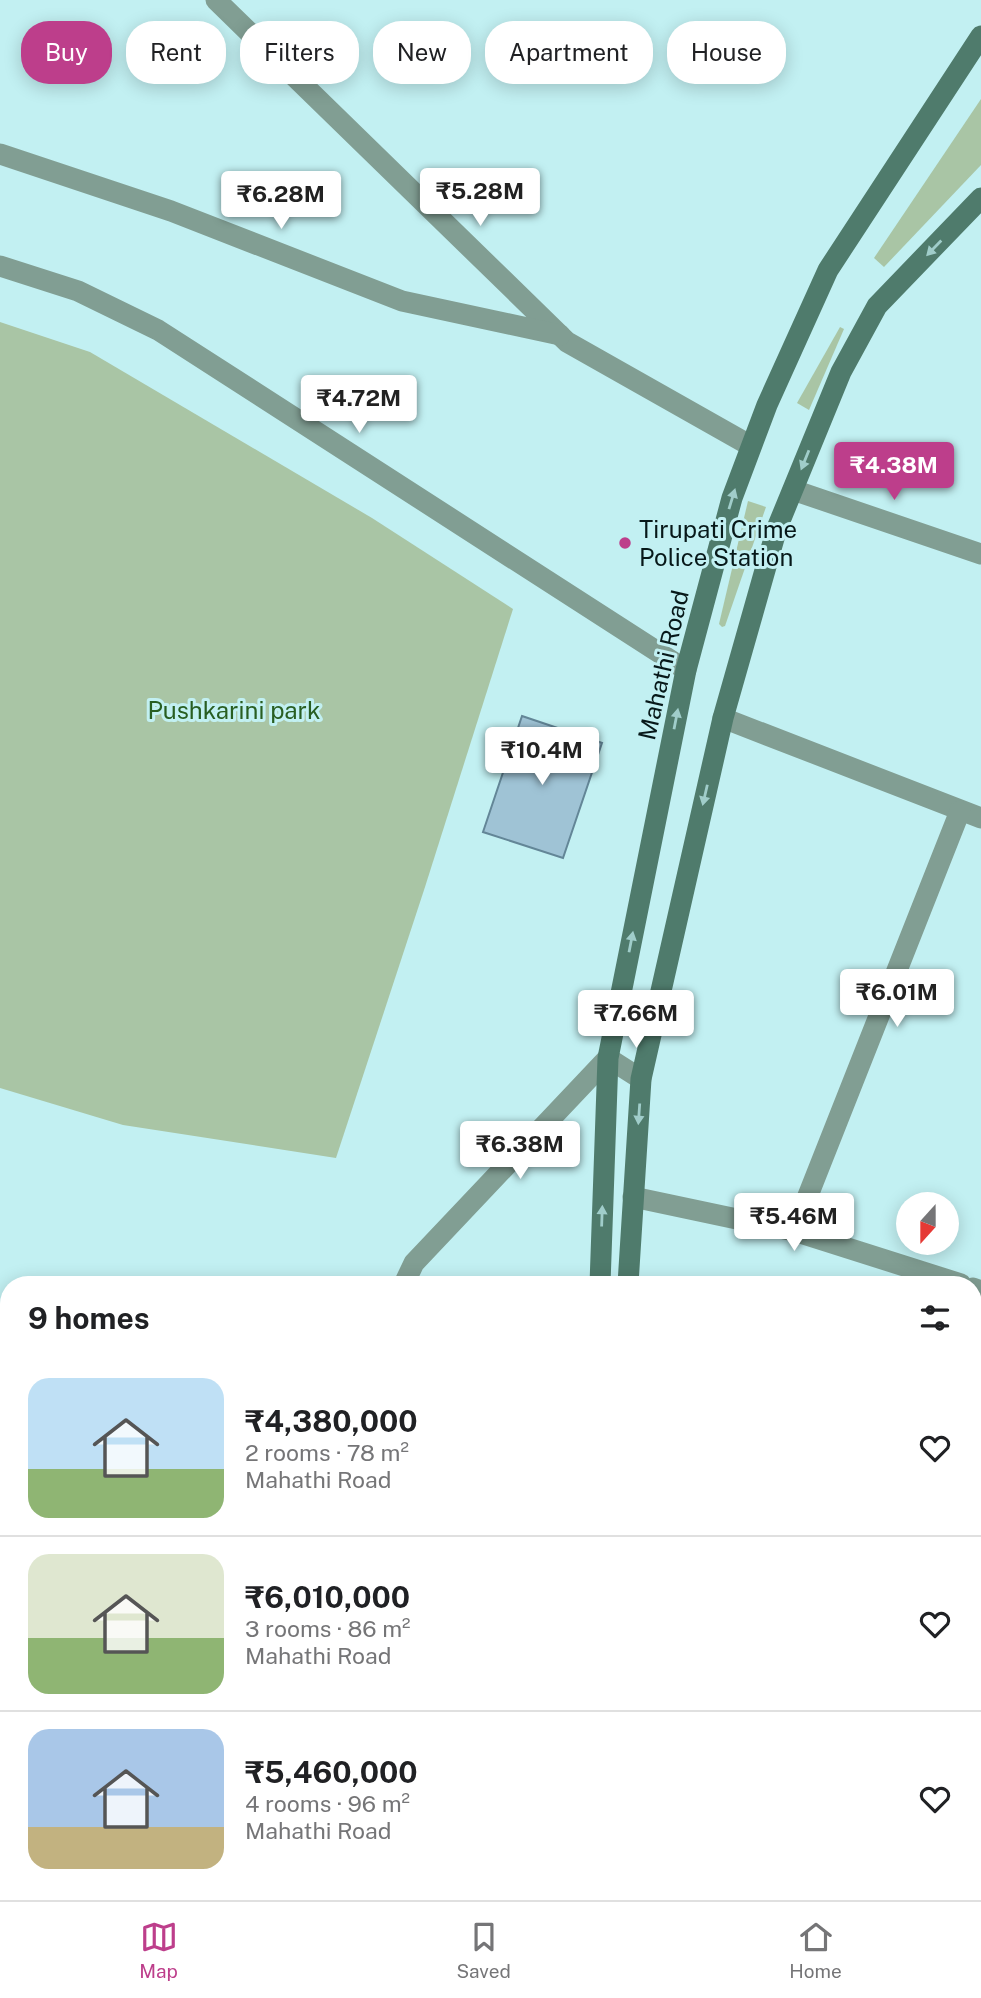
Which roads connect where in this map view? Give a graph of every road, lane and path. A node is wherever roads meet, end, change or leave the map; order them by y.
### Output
1 (216, 0) edge
2 (981, 36) edge
3 (0, 154) edge
4 (981, 198) edge
5 (0, 267) edge
6 (560, 335) junction
7 (751, 446) junction
8 (793, 490) junction
9 (981, 554) edge
10 (686, 670) junction
11 (723, 718) junction
12 (960, 811) junction
13 (981, 818) edge
14 (608, 1058) junction
15 (642, 1079) junction
16 (633, 1197) junction
17 (794, 1231) junction
18 (408, 1276) edge
19 (600, 1276) edge
20 (628, 1276) edge
21 (936, 1276) edge

1 - 6 street
2 - 7 street, Mahathi Road
3 - 6 street
4 -> 8 street
5 - 10 street
6 - 7 street
10 -> 7 street, Mahathi Road
8 - 9 street
8 - 11 street
14 -> 10 street, Mahathi Road
11 - 12 street
11 -> 15 street
12 - 13 street
12 - 17 street
14 - 15 street
14 - 18 street
19 -> 14 street, Mahathi Road
15 -> 16 street
16 - 17 street
16 - 20 street
17 - 21 street

